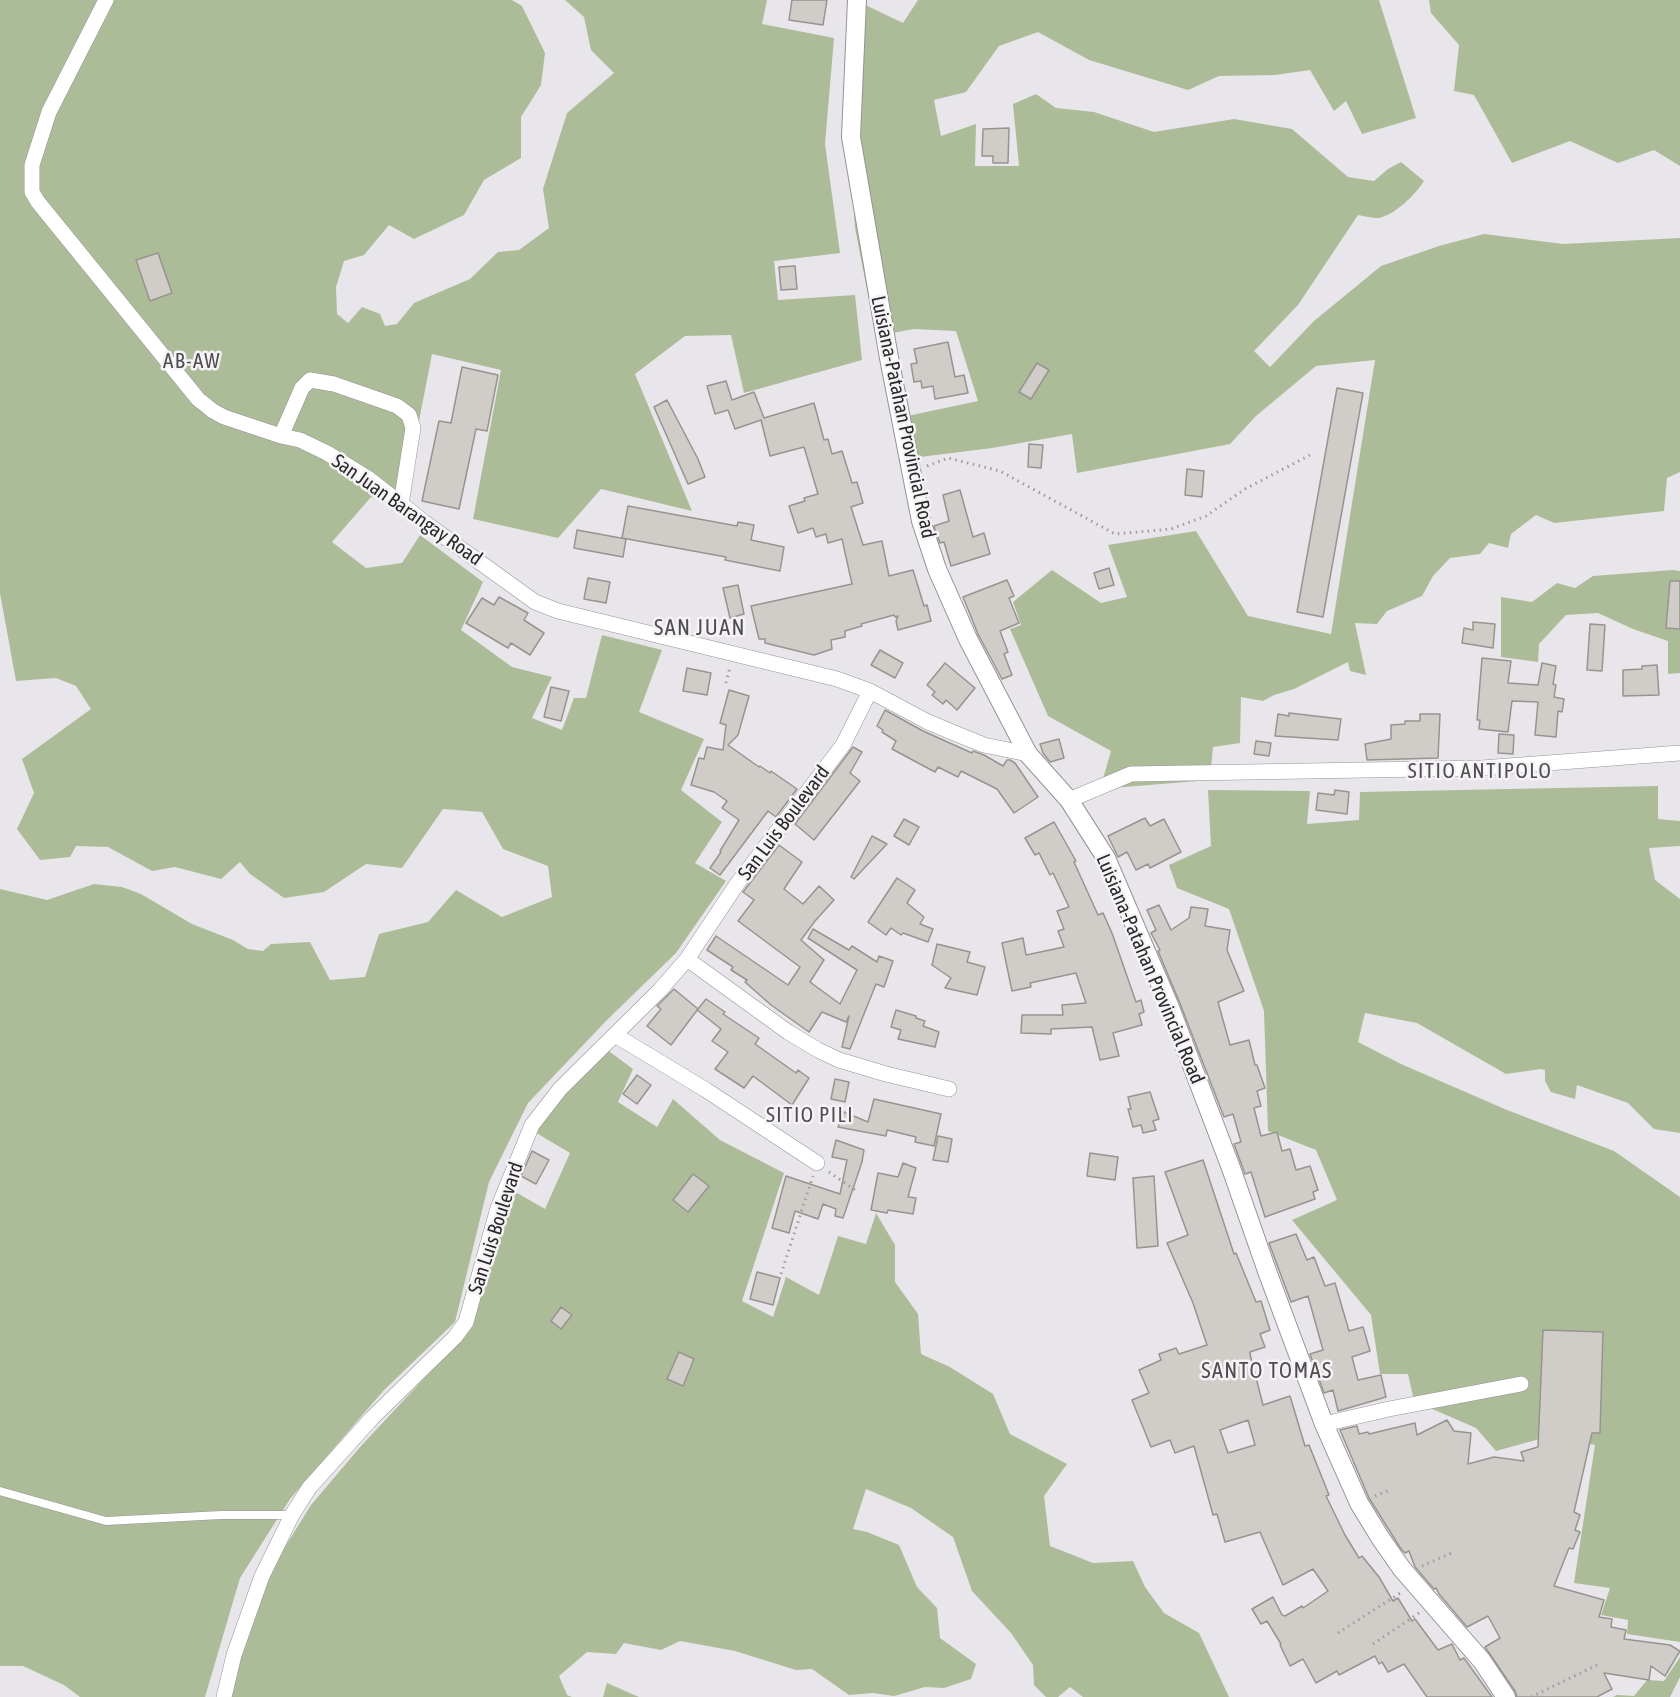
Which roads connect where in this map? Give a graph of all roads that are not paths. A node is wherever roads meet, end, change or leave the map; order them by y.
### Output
1 (106, 0) edge
2 (857, 0) edge
3 (281, 436) junction
4 (401, 504) junction
5 (870, 691) junction
6 (1680, 753) edge
7 (1028, 754) junction
8 (1069, 800) junction
9 (687, 959) junction
10 (615, 1035) junction
11 (949, 1089) dead end
12 (817, 1163) road end
13 (1521, 1384) dead end
14 (1324, 1424) junction
15 (0, 1491) edge
16 (292, 1515) junction
17 (224, 1697) edge
18 (1506, 1697) edge

1 - 3 street, San Juan Barangay Road
2 - 7 street, Luisiana-Patahan Provincial Road
3 - 4 street, San Juan Barangay Road
3 - 4 street
4 - 5 street, San Juan Barangay Road
5 - 7 street, San Juan Barangay Road
5 - 9 street, San Luis Boulevard
6 - 8 street
7 - 8 street, Luisiana-Patahan Provincial Road
8 - 14 street, Luisiana-Patahan Provincial Road
9 - 10 street, San Luis Boulevard
9 - 11 street
10 - 12 street
10 - 16 street, San Luis Boulevard
13 - 14 street
14 - 18 street, Luisiana-Patahan Provincial Road
15 - 16 lane
16 - 17 street, San Luis Boulevard

